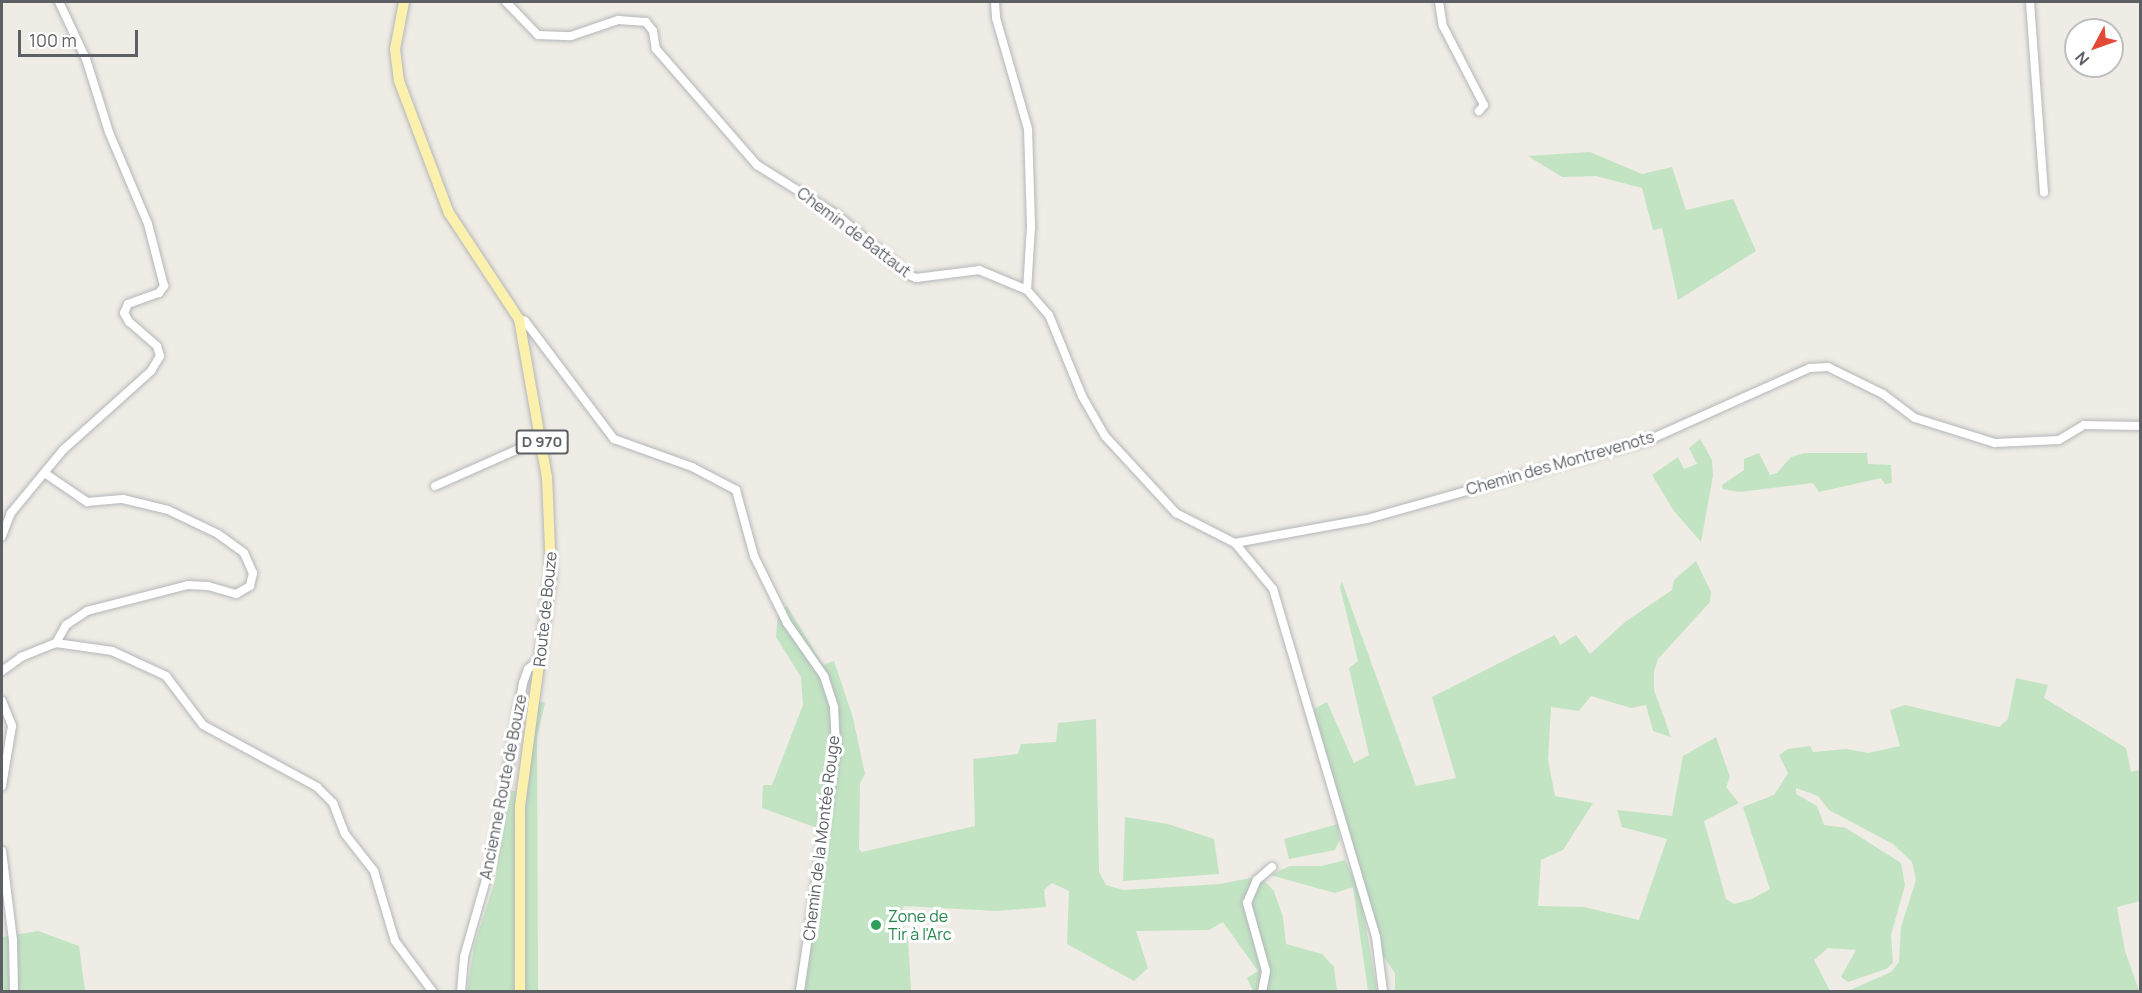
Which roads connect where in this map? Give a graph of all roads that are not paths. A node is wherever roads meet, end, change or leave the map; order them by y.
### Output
1 (59, 2) edge
2 (404, 2) edge
3 (506, 2) edge
4 (995, 2) edge
5 (1439, 2) edge
6 (2030, 2) edge
7 (1479, 111) dead end
8 (2044, 192) dead end
9 (1026, 290) junction
10 (519, 319) junction
11 (2140, 426) edge
12 (541, 440) junction
13 (46, 474) junction
14 (435, 486) dead end
15 (11, 513) junction
16 (2, 514) edge
17 (2, 536) edge
18 (1235, 543) junction
19 (56, 643) junction
20 (541, 658) junction
21 (2, 671) edge
22 (2, 701) edge
23 (2, 786) edge
24 (2, 851) edge
25 (1272, 867) dead end
26 (14, 992) edge
27 (434, 992) edge
28 (461, 992) edge
29 (520, 992) edge
30 (800, 992) edge
31 (1262, 992) edge
32 (1383, 992) edge

1 - 13 street
2 - 10 main road, Route de Bouze / D 970
3 - 9 street, Chemin de Battaut
4 - 9 street
5 - 7 street
6 - 8 street
9 - 18 street, Chemin de Battaut
10 - 12 main road, Route de Bouze / D 970
10 - 30 street, Chemin de la Montée Rouge
11 - 18 street, Chemin des Montrevenots
12 - 14 street
12 - 20 main road, Route de Bouze / D 970
13 - 15 street
13 - 19 street
15 - 16 street
15 - 17 street
18 - 32 street
19 - 21 street
19 - 27 street
20 - 28 street, Ancienne Route de Bouze
20 - 29 main road, Route de Bouze / D 970
22 - 23 street
24 - 26 street
25 - 31 street

